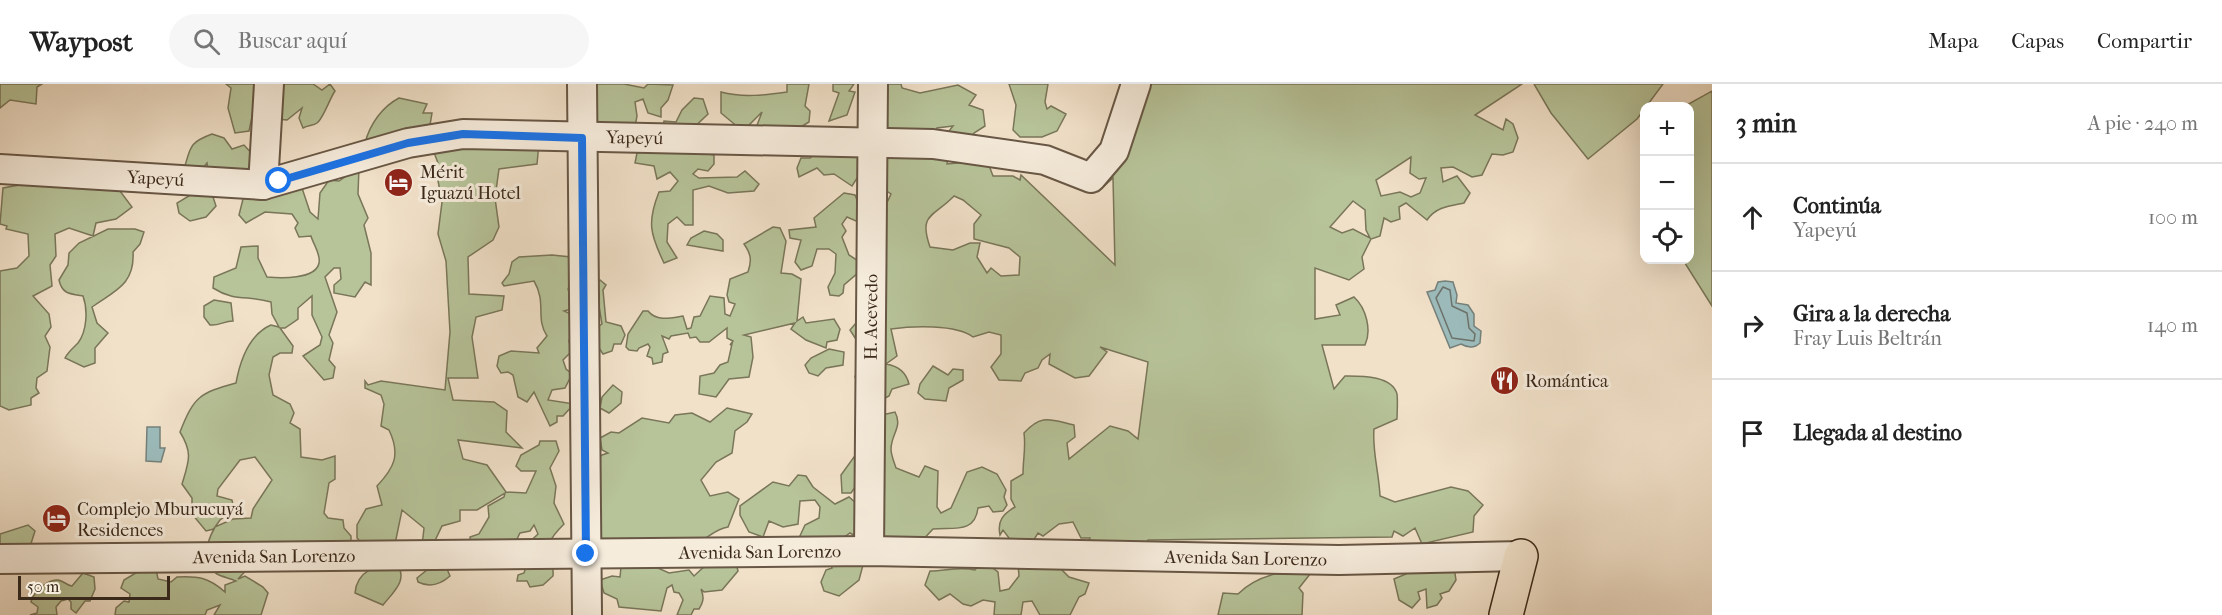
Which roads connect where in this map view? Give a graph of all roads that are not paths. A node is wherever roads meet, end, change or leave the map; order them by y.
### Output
1 (269, 84) edge
2 (582, 84) edge
3 (873, 84) edge
4 (1136, 84) edge
5 (582, 138) junction
6 (872, 142) junction
7 (0, 169) edge
8 (263, 184) junction
9 (869, 551) junction
10 (586, 554) junction
11 (1521, 556) joint
12 (0, 559) edge
13 (587, 615) edge
14 (1506, 615) edge

1 - 8 street
2 - 5 street
3 - 6 street, H. Acevedo
4 - 6 street, Yapeyú
5 - 6 street, Yapeyú
5 - 8 street, Yapeyú
5 - 10 street
6 - 9 street, H. Acevedo
7 - 8 street, Yapeyú
9 - 10 street, Avenida San Lorenzo
9 - 11 street, Avenida San Lorenzo
10 - 12 street, Avenida San Lorenzo
10 - 13 street
11 - 14 main road

